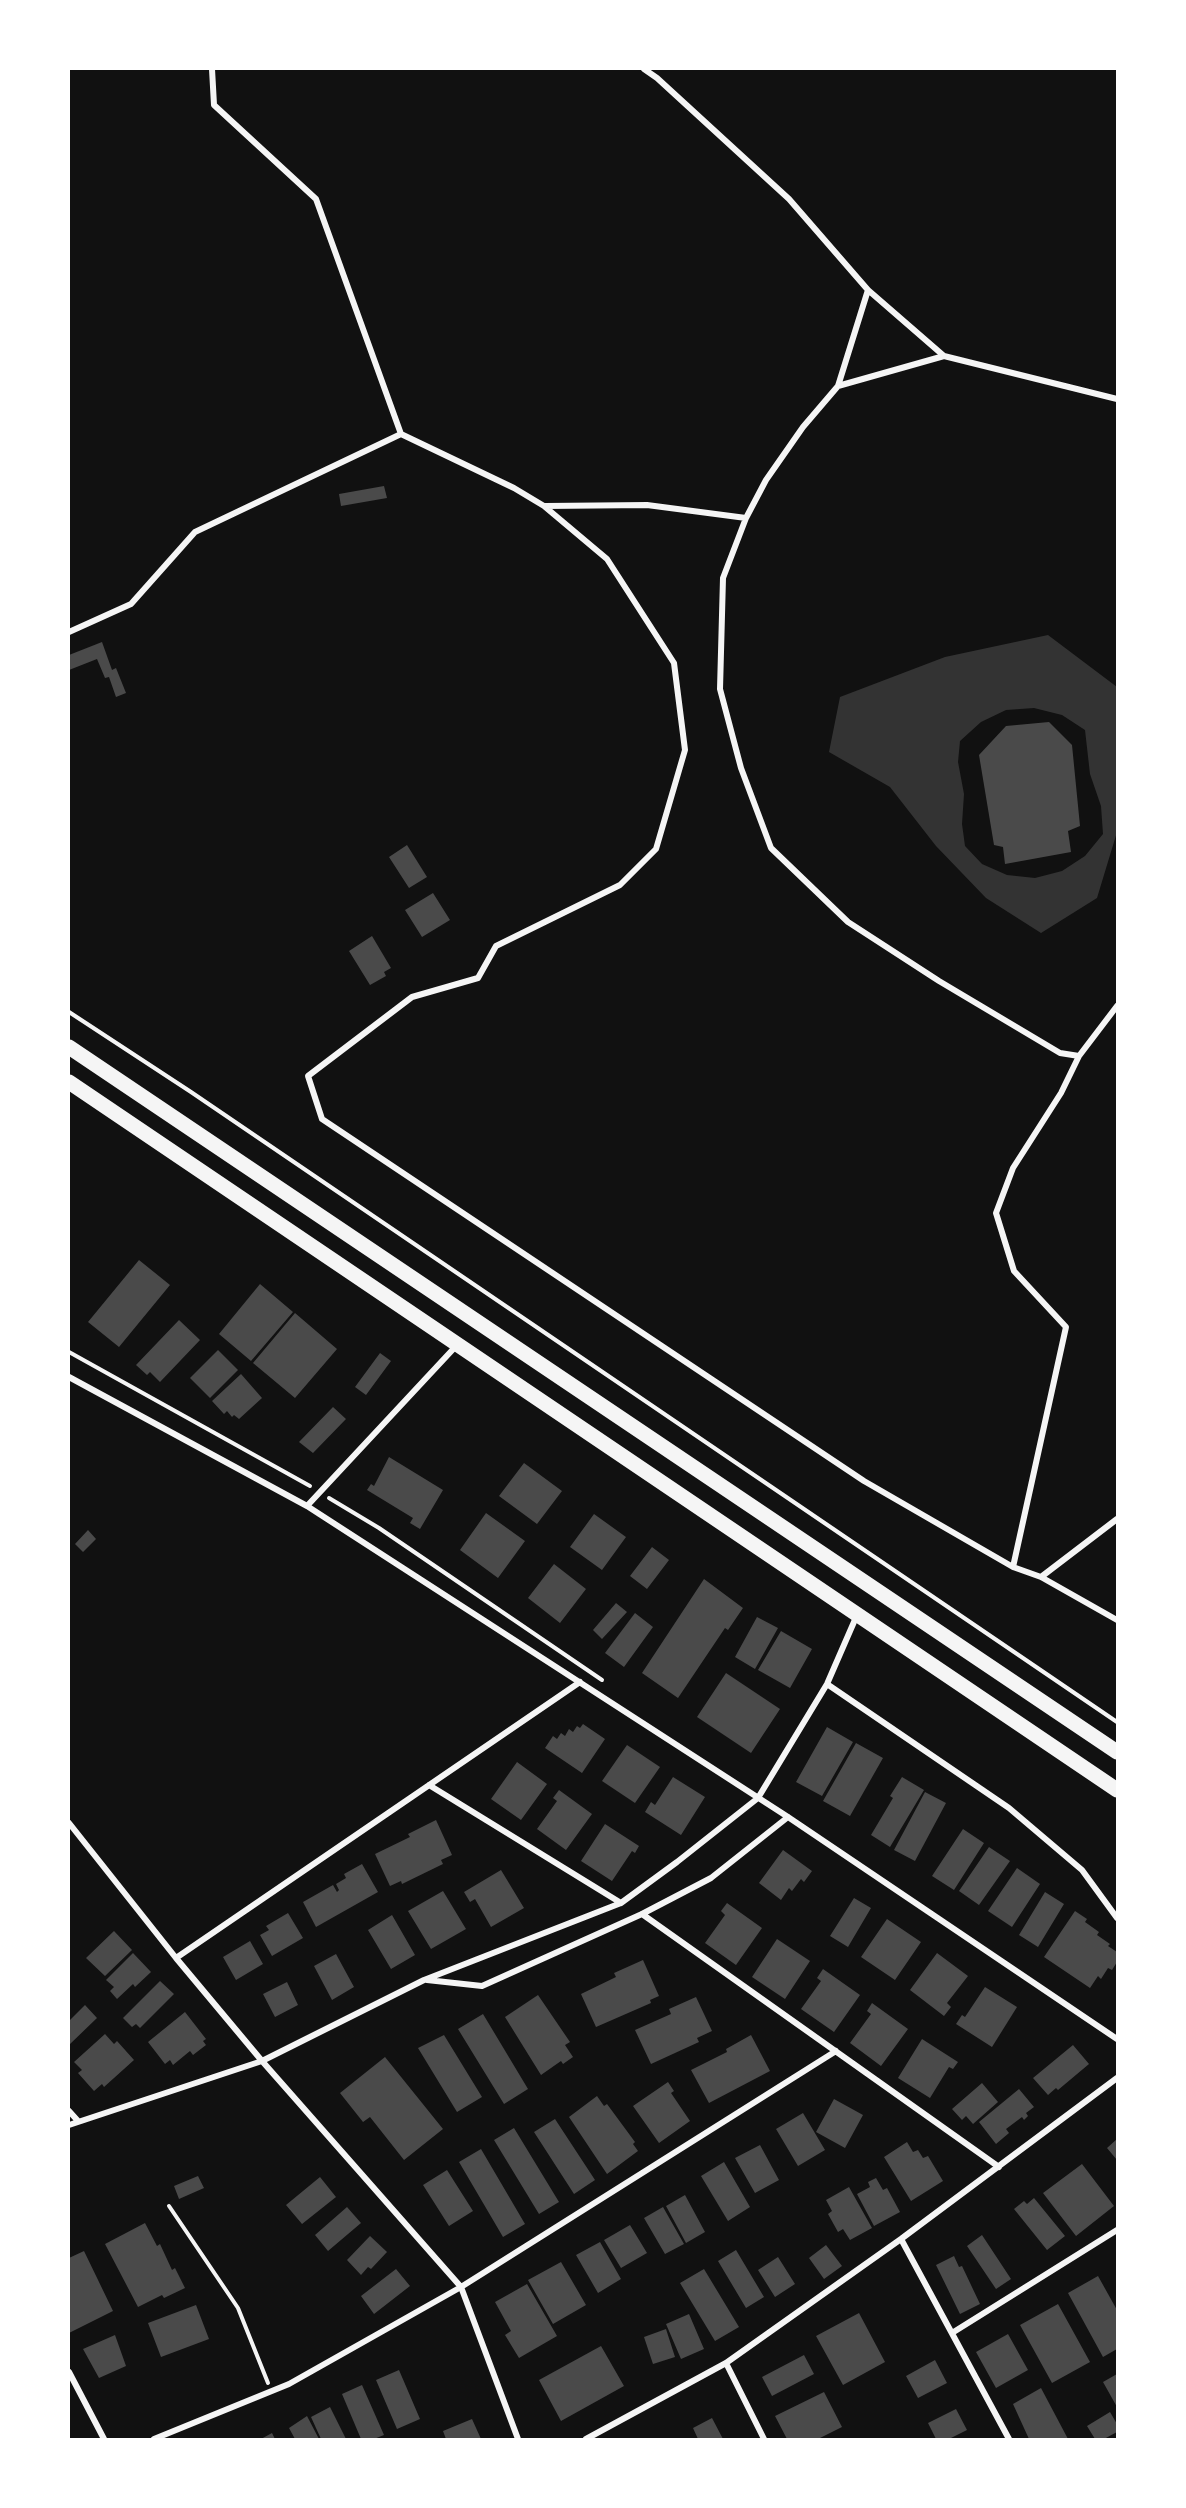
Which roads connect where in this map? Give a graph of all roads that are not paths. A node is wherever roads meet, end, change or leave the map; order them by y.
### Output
1 (212, 69) edge
2 (644, 69) edge
3 (868, 290) junction
4 (944, 356) junction
5 (838, 386) junction
6 (1117, 399) edge
7 (401, 434) junction
8 (544, 506) junction
9 (746, 518) junction
10 (69, 632) edge
11 (1117, 1006) edge
12 (69, 1047) edge
13 (1079, 1056) junction
14 (69, 1082) edge
15 (458, 1345) junction
16 (69, 1377) edge
17 (307, 1506) junction
18 (1117, 1519) edge
19 (1013, 1567) junction
20 (1041, 1577) junction
21 (857, 1615) junction
22 (1117, 1620) edge
23 (580, 1682) junction
24 (827, 1684) junction
25 (1117, 1752) edge
26 (429, 1785) junction
27 (1117, 1790) edge
28 (758, 1798) junction
29 (788, 1817) junction
30 (69, 1823) edge
31 (621, 1903) junction
32 (642, 1914) junction
33 (1117, 1918) edge
34 (176, 1958) junction
35 (424, 1980) junction
36 (1117, 2039) edge
37 (836, 2051) junction
38 (262, 2061) junction
39 (1117, 2078) edge
40 (69, 2111) edge
41 (78, 2121) junction
42 (69, 2125) edge
43 (999, 2167) junction
44 (1117, 2230) edge
45 (901, 2239) junction
46 (461, 2287) junction
47 (952, 2333) junction
48 (726, 2363) junction
49 (69, 2372) edge
50 (104, 2439) edge
51 (154, 2439) edge
52 (518, 2439) edge
53 (586, 2439) edge
54 (764, 2439) edge
55 (1010, 2439) edge

1 - 7 street
2 - 3 street
3 - 4 street
3 - 5 street
4 - 5 street
4 - 6 street
5 - 9 street
7 - 8 street
7 - 10 street
8 - 9 street
8 - 19 street
9 - 13 street
11 - 13 street
12 - 25 main road
13 - 19 street
14 - 15 main road
15 - 17 street
15 - 21 main road
16 - 17 street
17 - 23 street
18 - 20 street
19 - 20 street
20 - 22 street
21 - 24 street
21 - 27 main road
23 - 26 street
23 - 28 street
24 - 28 street
24 - 33 street
26 - 31 street
26 - 34 street
28 - 29 street
28 - 31 street
29 - 32 street
29 - 36 street
30 - 34 street
31 - 35 street
32 - 35 street
32 - 37 street
34 - 38 street
35 - 38 street
37 - 43 street
37 - 46 street
38 - 41 street
38 - 46 street
39 - 43 street
40 - 41 street
41 - 42 street
43 - 45 street
44 - 47 street
45 - 47 street
45 - 48 street
46 - 51 street
46 - 52 street
47 - 55 street
48 - 53 street
48 - 54 street
49 - 50 street

